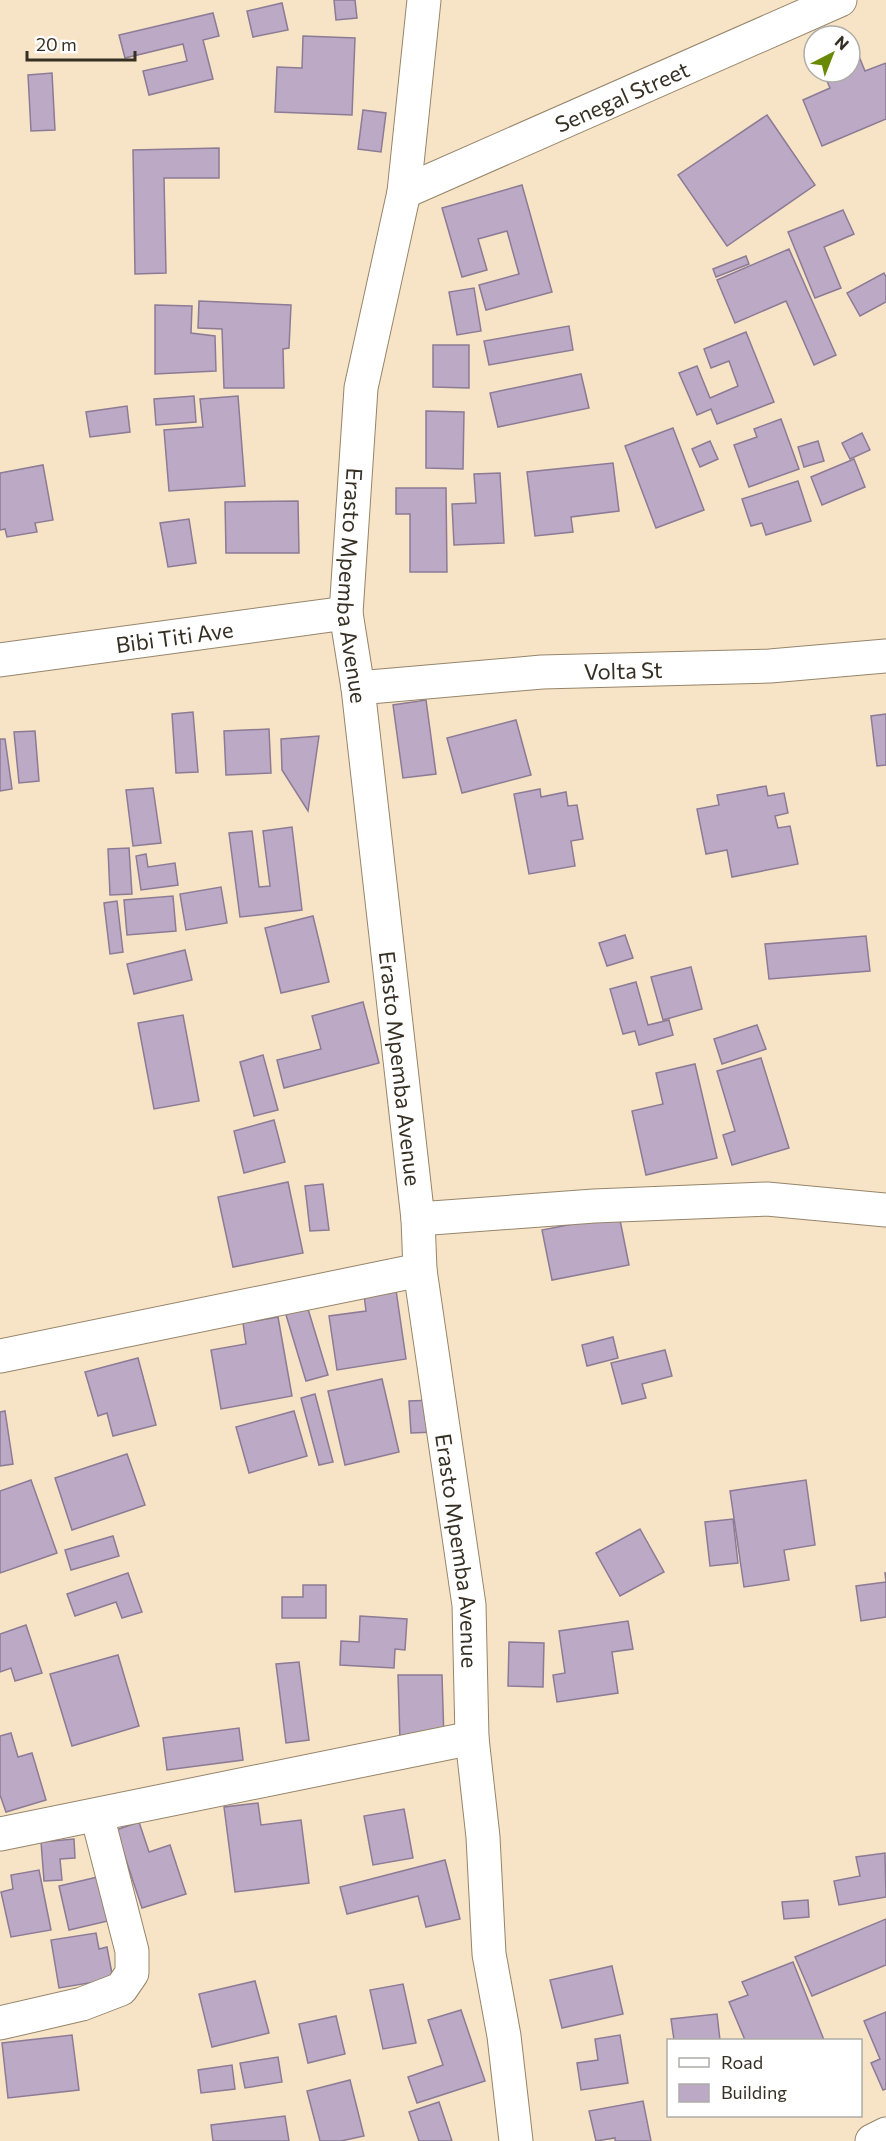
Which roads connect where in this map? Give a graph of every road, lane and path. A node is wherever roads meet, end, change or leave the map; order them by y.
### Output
1 (424, 0) edge
2 (840, 0) edge
3 (404, 192) junction
4 (346, 613) junction
5 (885, 655) edge
6 (0, 660) edge
7 (358, 688) junction
8 (886, 1210) edge
9 (418, 1218) junction
10 (420, 1270) junction
11 (0, 1356) edge
12 (472, 1738) junction
13 (97, 1815) junction
14 (0, 1834) edge
15 (0, 2024) edge
16 (886, 2134) edge
17 (516, 2141) edge
18 (872, 2141) edge

1 - 3 street, Erasto Mpemba Avenue
2 - 3 street, Senegal Street
3 - 4 street, Erasto Mpemba Avenue
4 - 6 street, Bibi Titi Ave
4 - 7 street, Erasto Mpemba Avenue
5 - 7 street, Volta St
7 - 9 street, Erasto Mpemba Avenue
8 - 9 street
9 - 10 street, Erasto Mpemba Avenue
10 - 11 street
10 - 12 street, Erasto Mpemba Avenue
12 - 13 street
12 - 17 street, Erasto Mpemba Avenue
13 - 14 street
13 - 15 street
16 - 18 street

